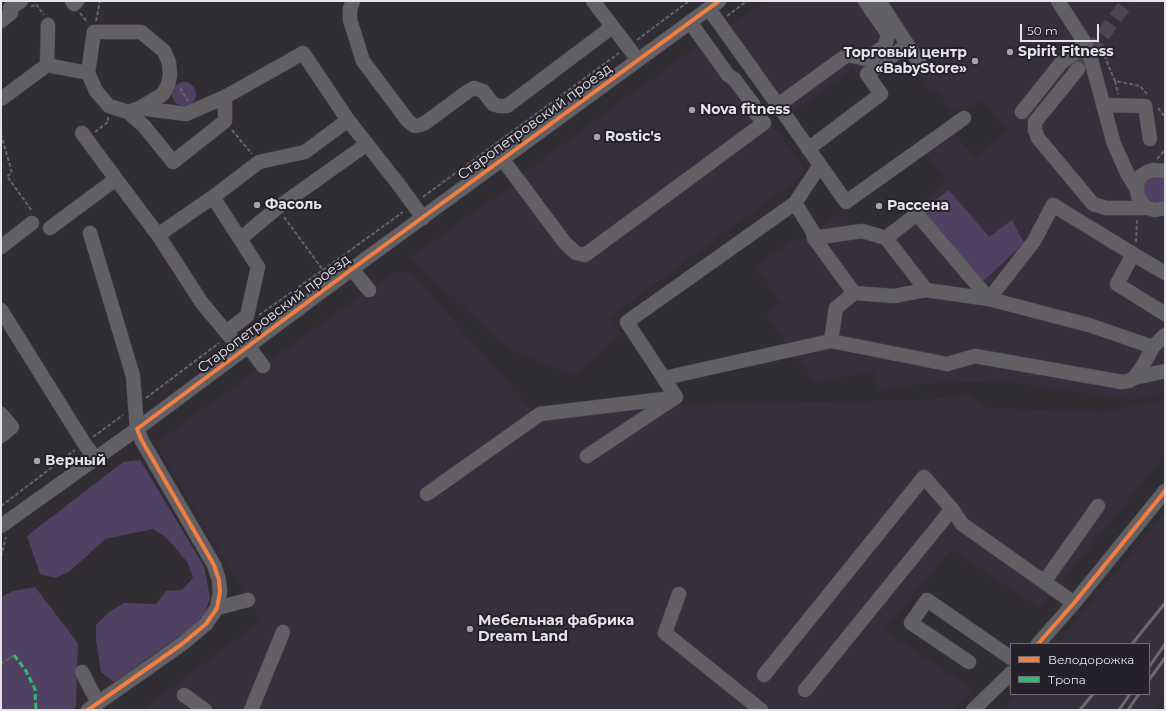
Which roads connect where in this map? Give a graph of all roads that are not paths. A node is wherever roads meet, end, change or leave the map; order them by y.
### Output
1 (353, 1) edge
2 (593, 1) edge
3 (865, 1) edge
4 (879, 1) edge
5 (1058, 1) edge
6 (714, 4) edge
7 (690, 22) junction
8 (48, 25) road end
9 (612, 27) junction
10 (1092, 44) junction
11 (908, 45) junction
12 (638, 60) junction
13 (48, 65) junction
14 (922, 67) dead end
15 (1078, 69) tunnel mouth
16 (88, 73) junction
17 (226, 97) junction
18 (1, 100) edge
19 (778, 105) junction
20 (1103, 105) junction
21 (134, 110) junction
22 (1022, 112) dead end
23 (964, 118) dead end
24 (348, 120) junction
25 (84, 136) road end
26 (1150, 139) dead end
27 (367, 144) junction
28 (808, 149) junction
29 (1118, 154) junction
30 (503, 160) junction
31 (820, 165) junction
32 (1157, 166) edge
33 (116, 179) junction
34 (1137, 190) junction
35 (213, 197) junction
36 (795, 203) junction
37 (1147, 208) junction
38 (1164, 209) edge
39 (32, 218) road end
40 (423, 218) junction
41 (50, 228) dead end
42 (90, 233) dead end
43 (158, 235) junction
44 (814, 238) junction
45 (886, 238) junction
46 (240, 239) junction
47 (1, 247) edge
48 (1135, 249) junction
49 (352, 270) junction
50 (1165, 273) edge
51 (369, 290) dead end
52 (926, 290) junction
53 (854, 293) junction
54 (989, 299) junction
55 (1, 310) edge
56 (1165, 314) edge
57 (228, 334) junction
58 (1165, 335) edge
59 (832, 341) junction
60 (1153, 347) junction
61 (245, 349) junction
62 (263, 366) dead end
63 (1165, 371) edge
64 (664, 378) junction
65 (1134, 378) junction
66 (676, 397) junction
67 (1, 414) edge
68 (137, 429) junction
69 (1, 436) edge
70 (587, 456) dead end
71 (95, 458) junction
72 (1165, 491) edge
73 (427, 494) dead end
74 (1098, 506) dead end
75 (952, 509) junction
76 (3, 531) edge
77 (1044, 582) junction
78 (679, 594) dead end
79 (248, 600) dead end
80 (1074, 604) junction
81 (217, 608) junction
82 (283, 632) dead end
83 (1039, 643) edge
84 (1010, 657) edge
85 (968, 662) dead end
86 (82, 672) dead end
87 (1010, 674) edge
88 (764, 675) dead end
89 (805, 690) dead end
90 (184, 695) dead end
91 (93, 707) edge
92 (205, 710) edge
93 (251, 710) edge
94 (761, 710) edge
95 (973, 710) edge

1 - 9 street
2 - 9 street
3 - 19 street
4 - 11 street
5 - 10 street
6 - 7 street, Старопетровский проезд
6 - 19 street
7 - 12 street, Старопетровский проезд
7 - 30 street
8 - 13 street
9 - 12 street
10 - 20 street
10 - 22 street
11 - 14 street
11 - 28 street
12 - 30 street, Старопетровский проезд
13 - 16 street
13 - 18 street
15 - 37 street
16 - 21 street
16 - 21 street
17 - 21 street
17 - 21 street
17 - 24 street
19 - 28 street
20 - 26 street
20 - 29 street
23 - 31 street
24 - 27 street
24 - 35 street
25 - 33 street
27 - 40 street
27 - 46 street
28 - 31 street
29 - 32 street
29 - 34 street
30 - 40 street, Старопетровский проезд
31 - 36 street
32 - 34 street
33 - 41 street
33 - 43 street
34 - 37 street
35 - 43 street
35 - 46 street
36 - 44 street
36 - 64 street
37 - 38 street
39 - 47 street
40 - 49 street, Старопетровский проезд
42 - 68 street
43 - 57 street
44 - 45 street
44 - 53 street
45 - 52 street
45 - 54 street
46 - 57 street
48 - 50 street
48 - 54 street
48 - 56 street
49 - 51 street
49 - 61 street, Старопетровский проезд
52 - 53 street
52 - 54 street
53 - 59 street
54 - 60 street
55 - 71 street
57 - 61 street
58 - 60 street
59 - 64 street
59 - 65 street
60 - 65 street
61 - 62 street
61 - 68 street, Старопетровский проезд
63 - 65 street
64 - 66 street
66 - 70 street
66 - 73 street
67 - 69 street
68 - 71 street, Старопетровский проезд
68 - 81 street
71 - 76 street, Старопетровский проезд
72 - 80 street
74 - 77 street
75 - 77 street
75 - 88 street
75 - 89 street
77 - 80 street
78 - 94 street
79 - 81 street
80 - 83 street
81 - 91 street
82 - 93 street
84 - 85 street
86 - 91 street
87 - 95 street
90 - 92 street

